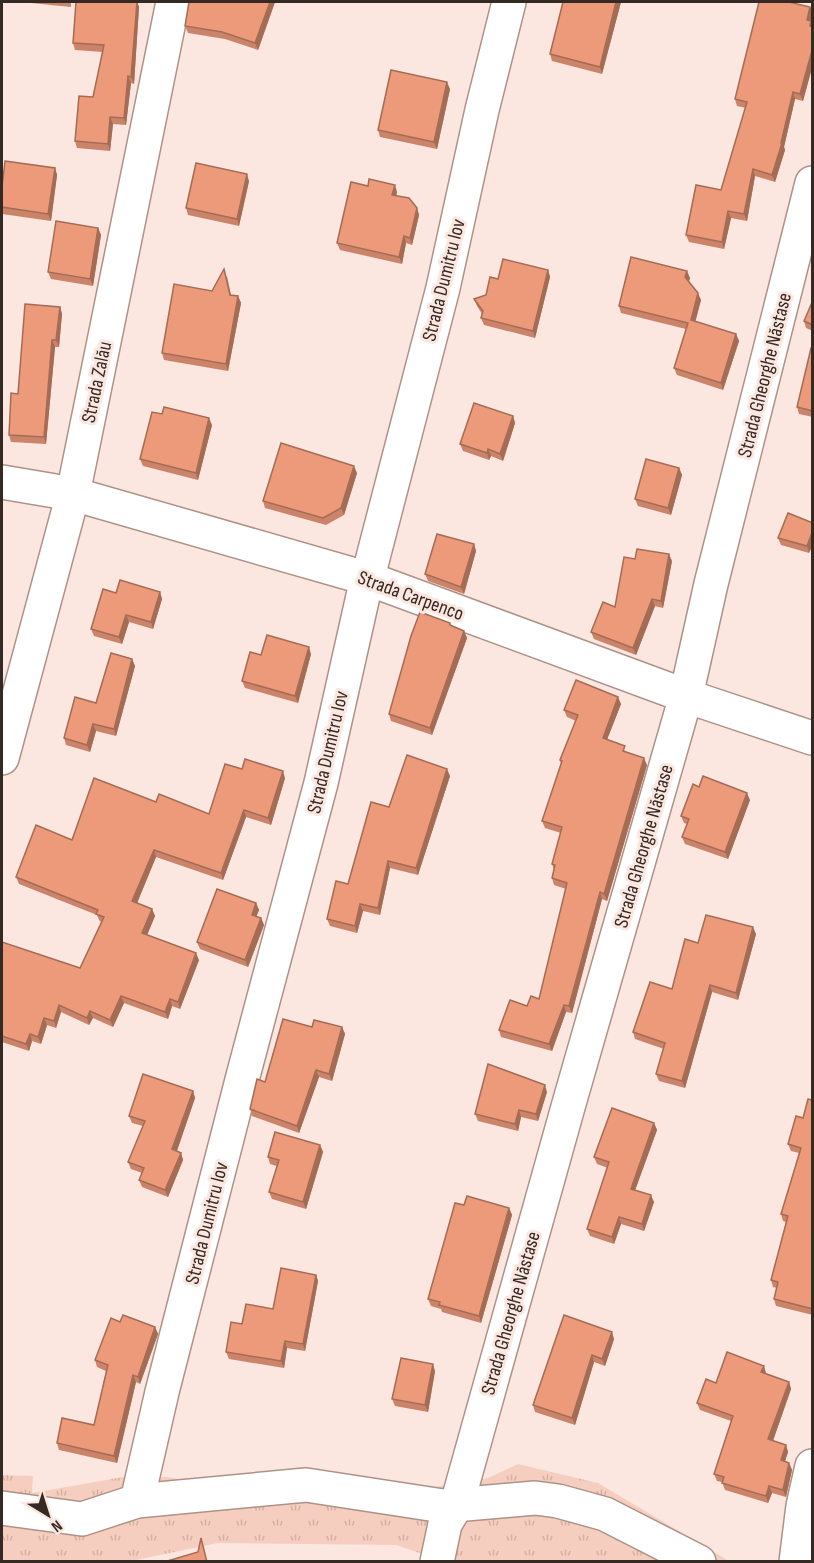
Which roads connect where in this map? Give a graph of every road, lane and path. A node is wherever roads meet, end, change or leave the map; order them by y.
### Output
1 (173, 2) edge
2 (509, 2) edge
3 (813, 183) edge
4 (2, 482) edge
5 (73, 494) junction
6 (369, 579) junction
7 (686, 696) junction
8 (813, 738) edge
9 (2, 758) edge
10 (813, 1466) edge
11 (137, 1501) junction
12 (457, 1504) junction
13 (2, 1508) edge
14 (437, 1562) edge
15 (699, 1562) edge
16 (796, 1562) edge

1 - 5 street, Strada Zalău
2 - 6 street, Strada Dumitru Iov
3 - 7 street, Strada Gheorghe Năstase
4 - 5 street, Strada Carpenco
5 - 6 street, Strada Carpenco
5 - 9 street, Strada Zalău
6 - 7 street, Strada Carpenco
6 - 11 street, Strada Dumitru Iov
7 - 8 street, Strada Carpenco
7 - 12 street, Strada Gheorghe Năstase
10 - 16 street
11 - 12 street
11 - 13 street
12 - 14 street, Strada Gheorghe Năstase
12 - 15 street

